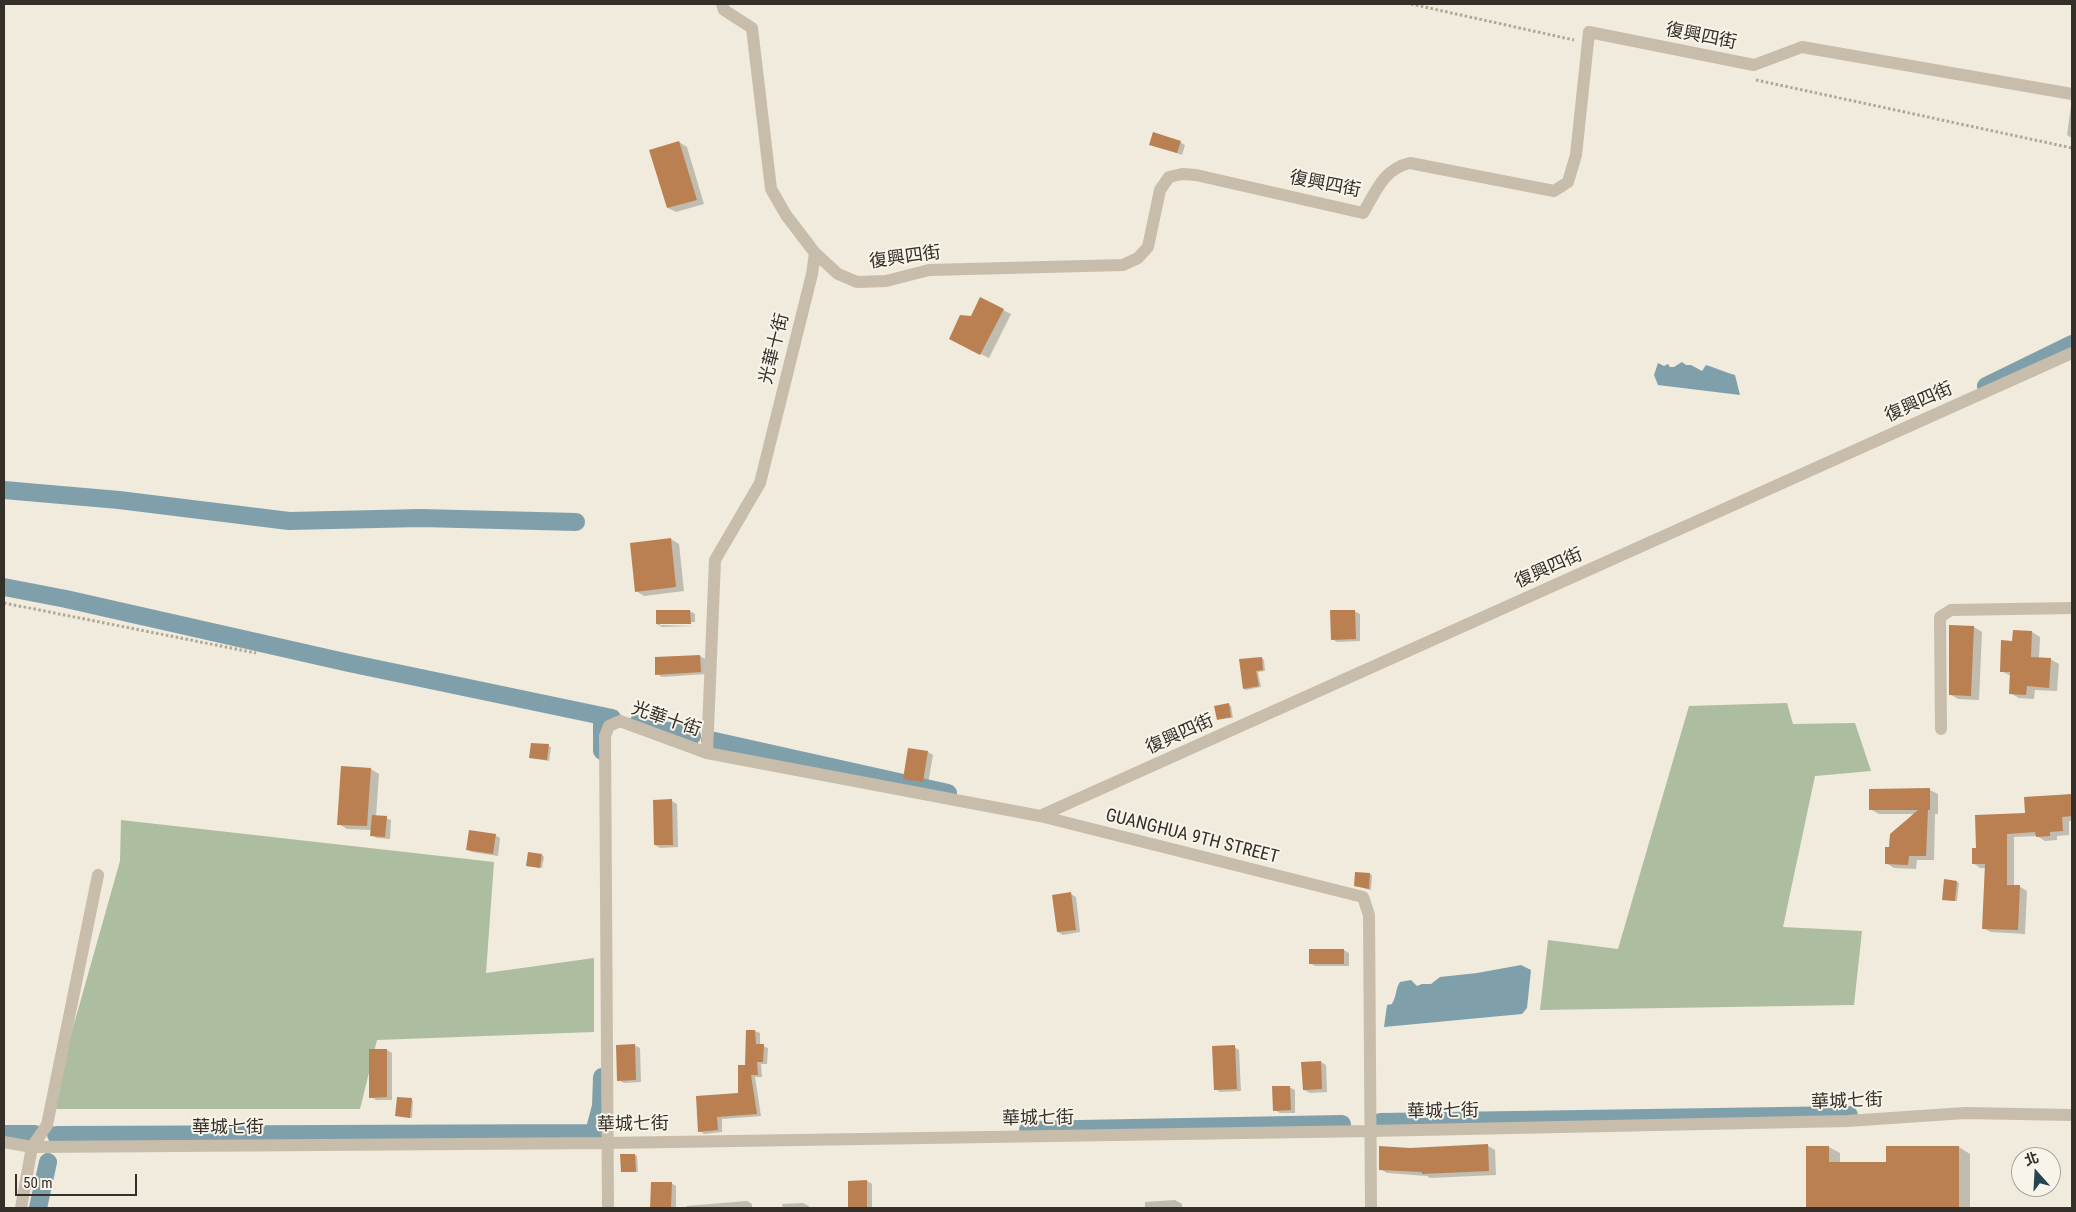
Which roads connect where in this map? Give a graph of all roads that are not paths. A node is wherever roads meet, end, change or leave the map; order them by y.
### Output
1 (722, 4) edge
2 (2072, 94) edge
3 (815, 252) junction
4 (2072, 353) edge
5 (2072, 608) edge
6 (1941, 729) dead end
7 (707, 753) junction
8 (1040, 816) junction
9 (98, 875) dead end
10 (2072, 1115) edge
11 (1370, 1131) junction
12 (4, 1142) edge
13 (607, 1143) junction
14 (32, 1147) junction
15 (21, 1208) edge
16 (608, 1208) edge
17 (1371, 1208) edge

1 - 3 street, 復興四街
2 - 3 street, 復興四街
3 - 7 street, 光華十街
4 - 8 street, 復興四街
5 - 6 street
7 - 8 street, GUANGHUA 9TH STREET
7 - 13 street, 光華十街
8 - 11 street, GUANGHUA 9TH STREET
9 - 14 street
10 - 11 street, 華城七街
11 - 13 street, 華城七街
11 - 17 street, GUANGHUA 9TH STREET
12 - 14 street, 華城七街
13 - 14 street, 華城七街
13 - 16 street, 光華十街
14 - 15 street

